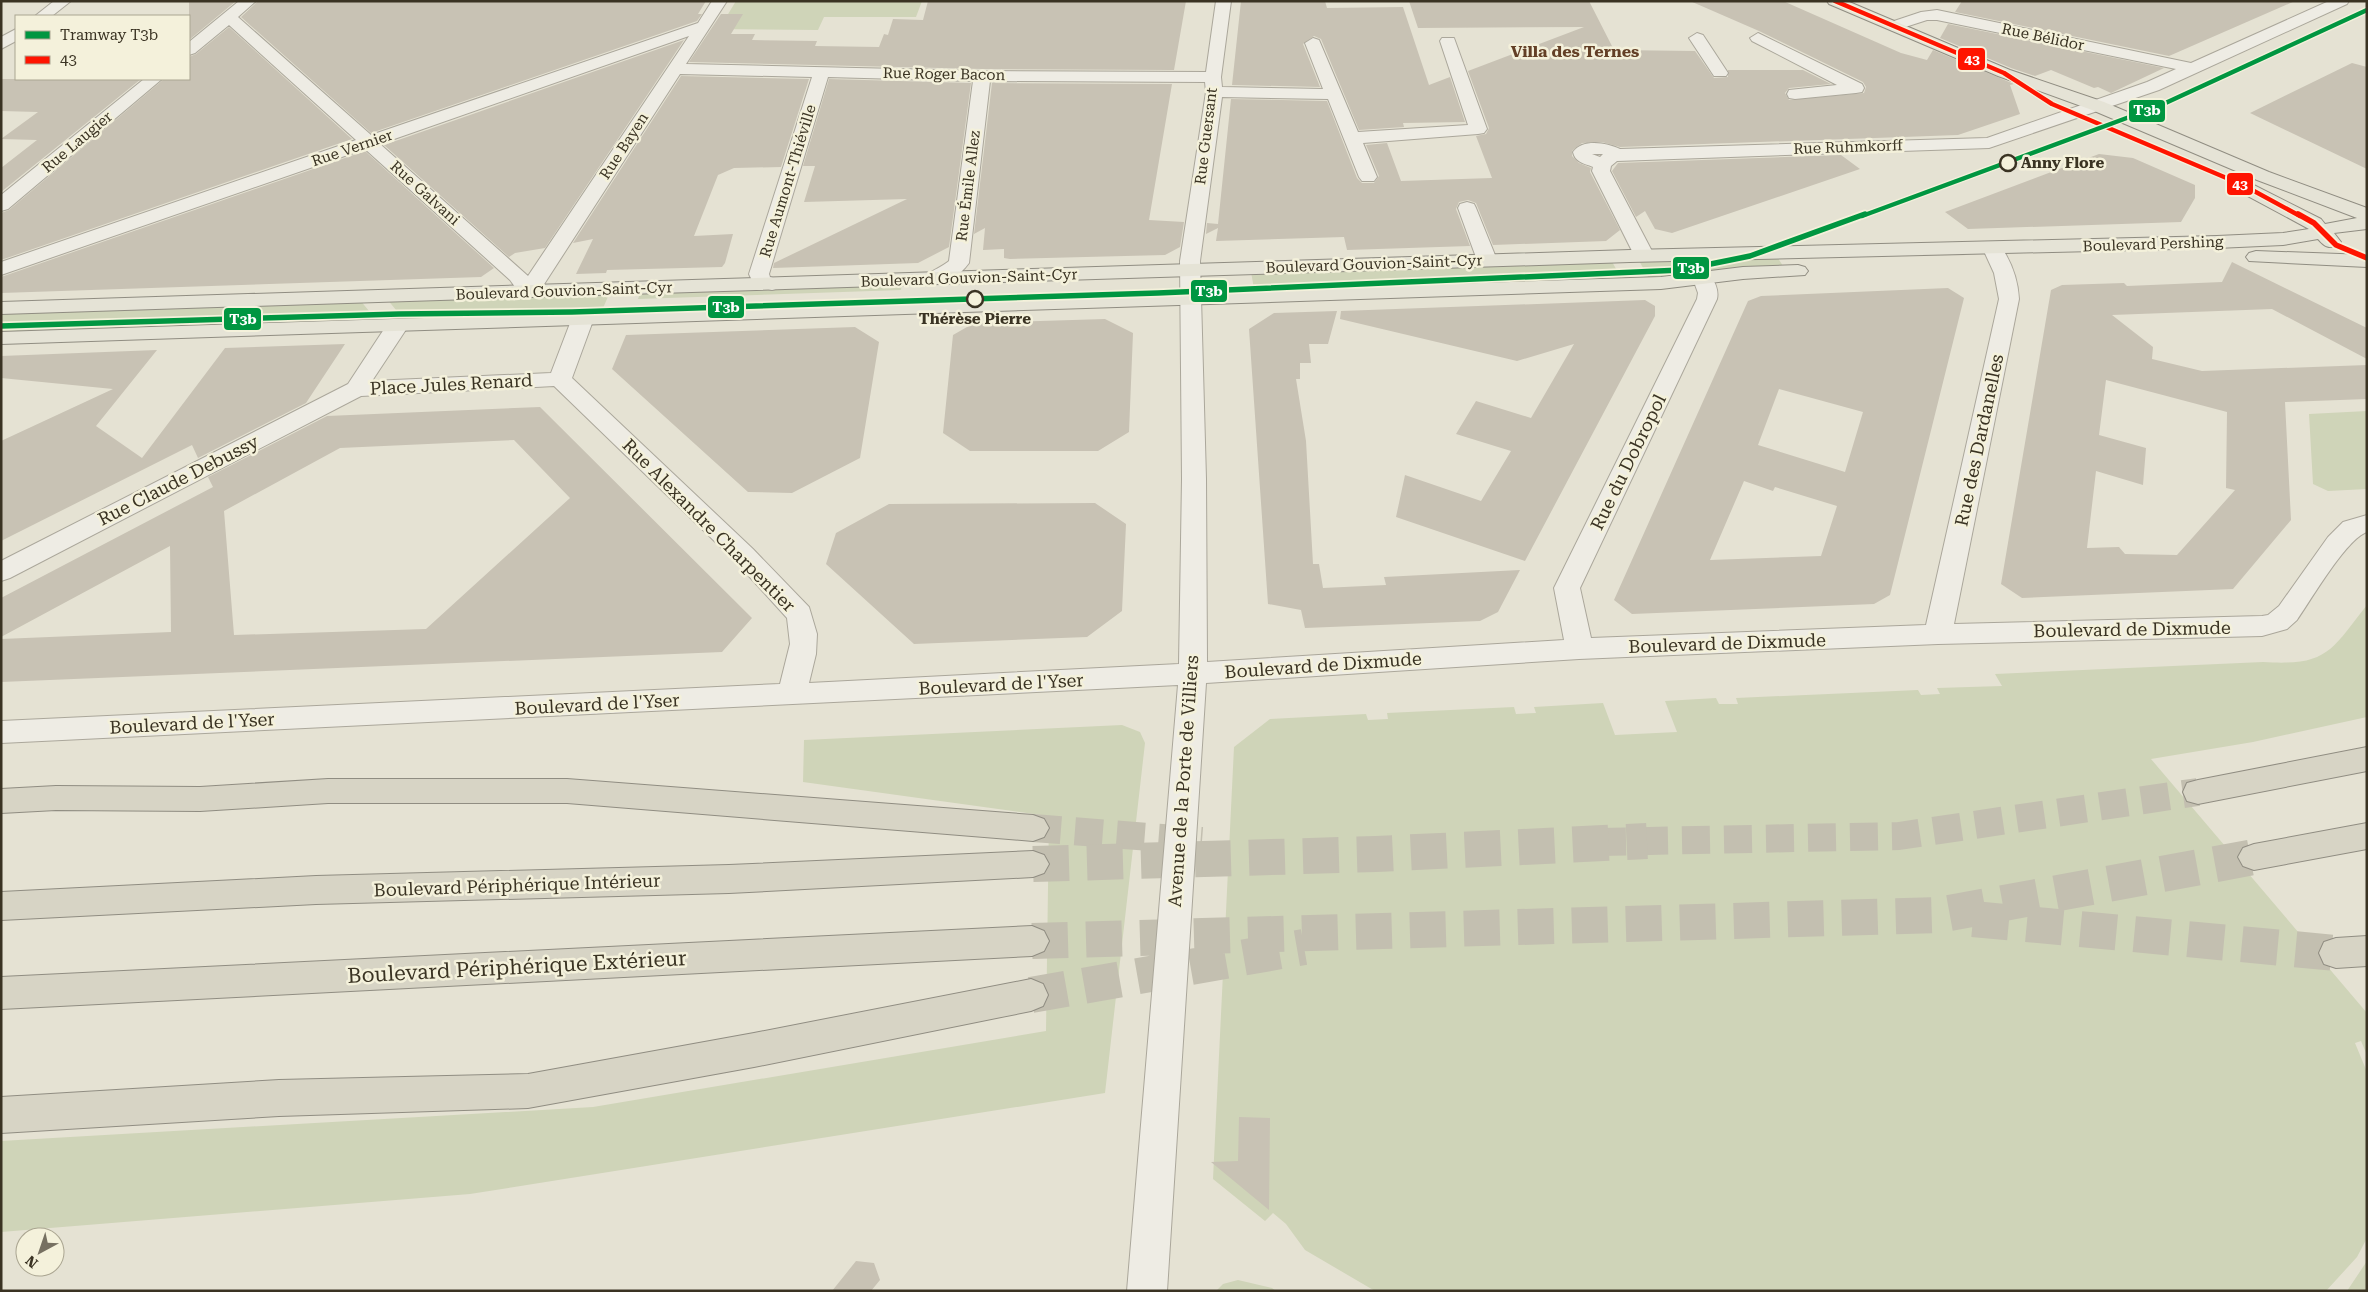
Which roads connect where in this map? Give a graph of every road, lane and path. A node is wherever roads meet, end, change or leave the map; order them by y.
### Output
1 (64, 1) edge
2 (249, 1) edge
3 (720, 1) edge
4 (1224, 1) edge
5 (1834, 1) edge
6 (2342, 1) edge
7 (43, 15) edge
8 (229, 17) junction
9 (703, 26) junction
10 (1893, 26) junction
11 (15, 35) edge
12 (1697, 38) dead end
13 (1758, 38) dead end
14 (1448, 41) dead end
15 (1313, 43) dead end
16 (1, 44) edge
17 (190, 49) edge
18 (2193, 68) junction
19 (682, 69) junction
20 (813, 71) junction
21 (1720, 73) dead end
22 (2004, 73) junction
23 (982, 76) junction
24 (153, 80) edge
25 (1213, 85) junction
26 (1333, 94) junction
27 (1795, 94) dead end
28 (2098, 106) junction
29 (2075, 114) junction
30 (1354, 138) junction
31 (369, 142) junction
32 (1368, 176) dead end
33 (1, 205) edge
34 (1467, 208) dead end
35 (2367, 215) edge
36 (2367, 222) edge
37 (2324, 232) junction
38 (1936, 250) joint
39 (1644, 255) junction
40 (1997, 256) junction
41 (1487, 260) junction
42 (2367, 260) edge
43 (1951, 266) joint
44 (1, 269) edge
45 (1190, 270) junction
46 (932, 279) junction
47 (1703, 279) junction
48 (772, 284) junction
49 (530, 292) junction
50 (1190, 299) junction
51 (1, 308) edge
52 (583, 318) junction
53 (398, 325) junction
54 (1, 338) edge
55 (560, 379) junction
56 (356, 389) junction
57 (2367, 523) edge
58 (1, 572) edge
59 (1938, 634) junction
60 (1580, 649) junction
61 (1192, 674) junction
62 (791, 695) junction
63 (1, 732) edge
64 (2367, 759) edge
65 (2198, 792) tunnel mouth
66 (1, 801) edge
67 (1033, 828) tunnel mouth
68 (2360, 840) edge
69 (2254, 857) tunnel mouth
70 (1033, 864) tunnel mouth
71 (1, 906) edge
72 (1032, 941) tunnel mouth
73 (1, 993) edge
74 (1031, 995) tunnel mouth
75 (1, 1115) edge
76 (1147, 1291) edge

1 - 7 street
2 - 8 street
3 - 9 street, Rue Bayen
4 - 25 street, Rue Guersant
5 - 10 main road
6 - 18 street
8 - 17 street
8 - 31 street, Rue Galvani
9 - 19 street, Rue Bayen
9 - 31 street, Rue Vernier
10 - 18 street, Rue Bélidor
10 - 22 main road
11 - 16 street
12 - 21 street
13 - 27 street
14 - 30 street
15 - 26 street
18 - 28 street
19 - 20 street, Rue Roger Bacon
19 - 49 street, Rue Bayen
20 - 23 street, Rue Roger Bacon
20 - 48 street, Rue Aumont-Thiéville
22 - 28 main road
22 - 29 main road
23 - 25 street, Rue Roger Bacon
23 - 46 street, Rue Émile Allez
24 - 33 street, Rue Laugier
25 - 26 street, Rue Roger Bacon
25 - 45 street, Rue Guersant
26 - 30 street
28 - 29 street
28 - 35 main road
29 - 37 main road
29 - 39 street, Rue Ruhmkorff
30 - 32 street
31 - 44 street, Rue Vernier
31 - 49 street, Rue Galvani
34 - 41 street
36 - 37 main road, Boulevard Pershing
37 - 40 main road, Boulevard Pershing
37 - 42 main road
38 - 39 main road, Boulevard Gouvion-Saint-Cyr
38 - 40 main road, Boulevard Pershing
39 - 41 main road, Boulevard Gouvion-Saint-Cyr
40 - 42 main road, Boulevard Pershing
40 - 43 main road, Boulevard Pershing
40 - 59 street, Rue des Dardanelles
41 - 45 main road, Boulevard Gouvion-Saint-Cyr
43 - 47 main road, Boulevard Gouvion-Saint-Cyr
45 - 46 main road, Boulevard Gouvion-Saint-Cyr
45 - 50 street, Avenue de la Porte de Villiers
46 - 48 main road, Boulevard Gouvion-Saint-Cyr
47 - 50 main road, Boulevard Gouvion-Saint-Cyr
47 - 60 street, Rue du Dobropol
48 - 49 main road, Boulevard Gouvion-Saint-Cyr
49 - 51 main road, Boulevard Gouvion-Saint-Cyr
50 - 52 main road, Boulevard Gouvion-Saint-Cyr
50 - 61 street, Avenue de la Porte de Villiers
52 - 53 main road, Boulevard Gouvion-Saint-Cyr
52 - 55 street
53 - 54 main road, Boulevard Gouvion-Saint-Cyr
53 - 56 street, Place Jules Renard
55 - 56 street, Place Jules Renard
55 - 62 street, Rue Alexandre Charpentier
56 - 58 street, Rue Claude Debussy
57 - 59 street, Boulevard de Dixmude
59 - 60 street, Boulevard de Dixmude
60 - 61 street, Boulevard de Dixmude
61 - 62 street, Boulevard de l'Yser
61 - 76 street, Avenue de la Porte de Villiers
62 - 63 street, Boulevard de l'Yser
64 - 65 highway
66 - 67 highway
68 - 69 highway
70 - 71 highway, Boulevard Périphérique Intérieur
72 - 73 highway, Boulevard Périphérique Extérieur
74 - 75 highway

